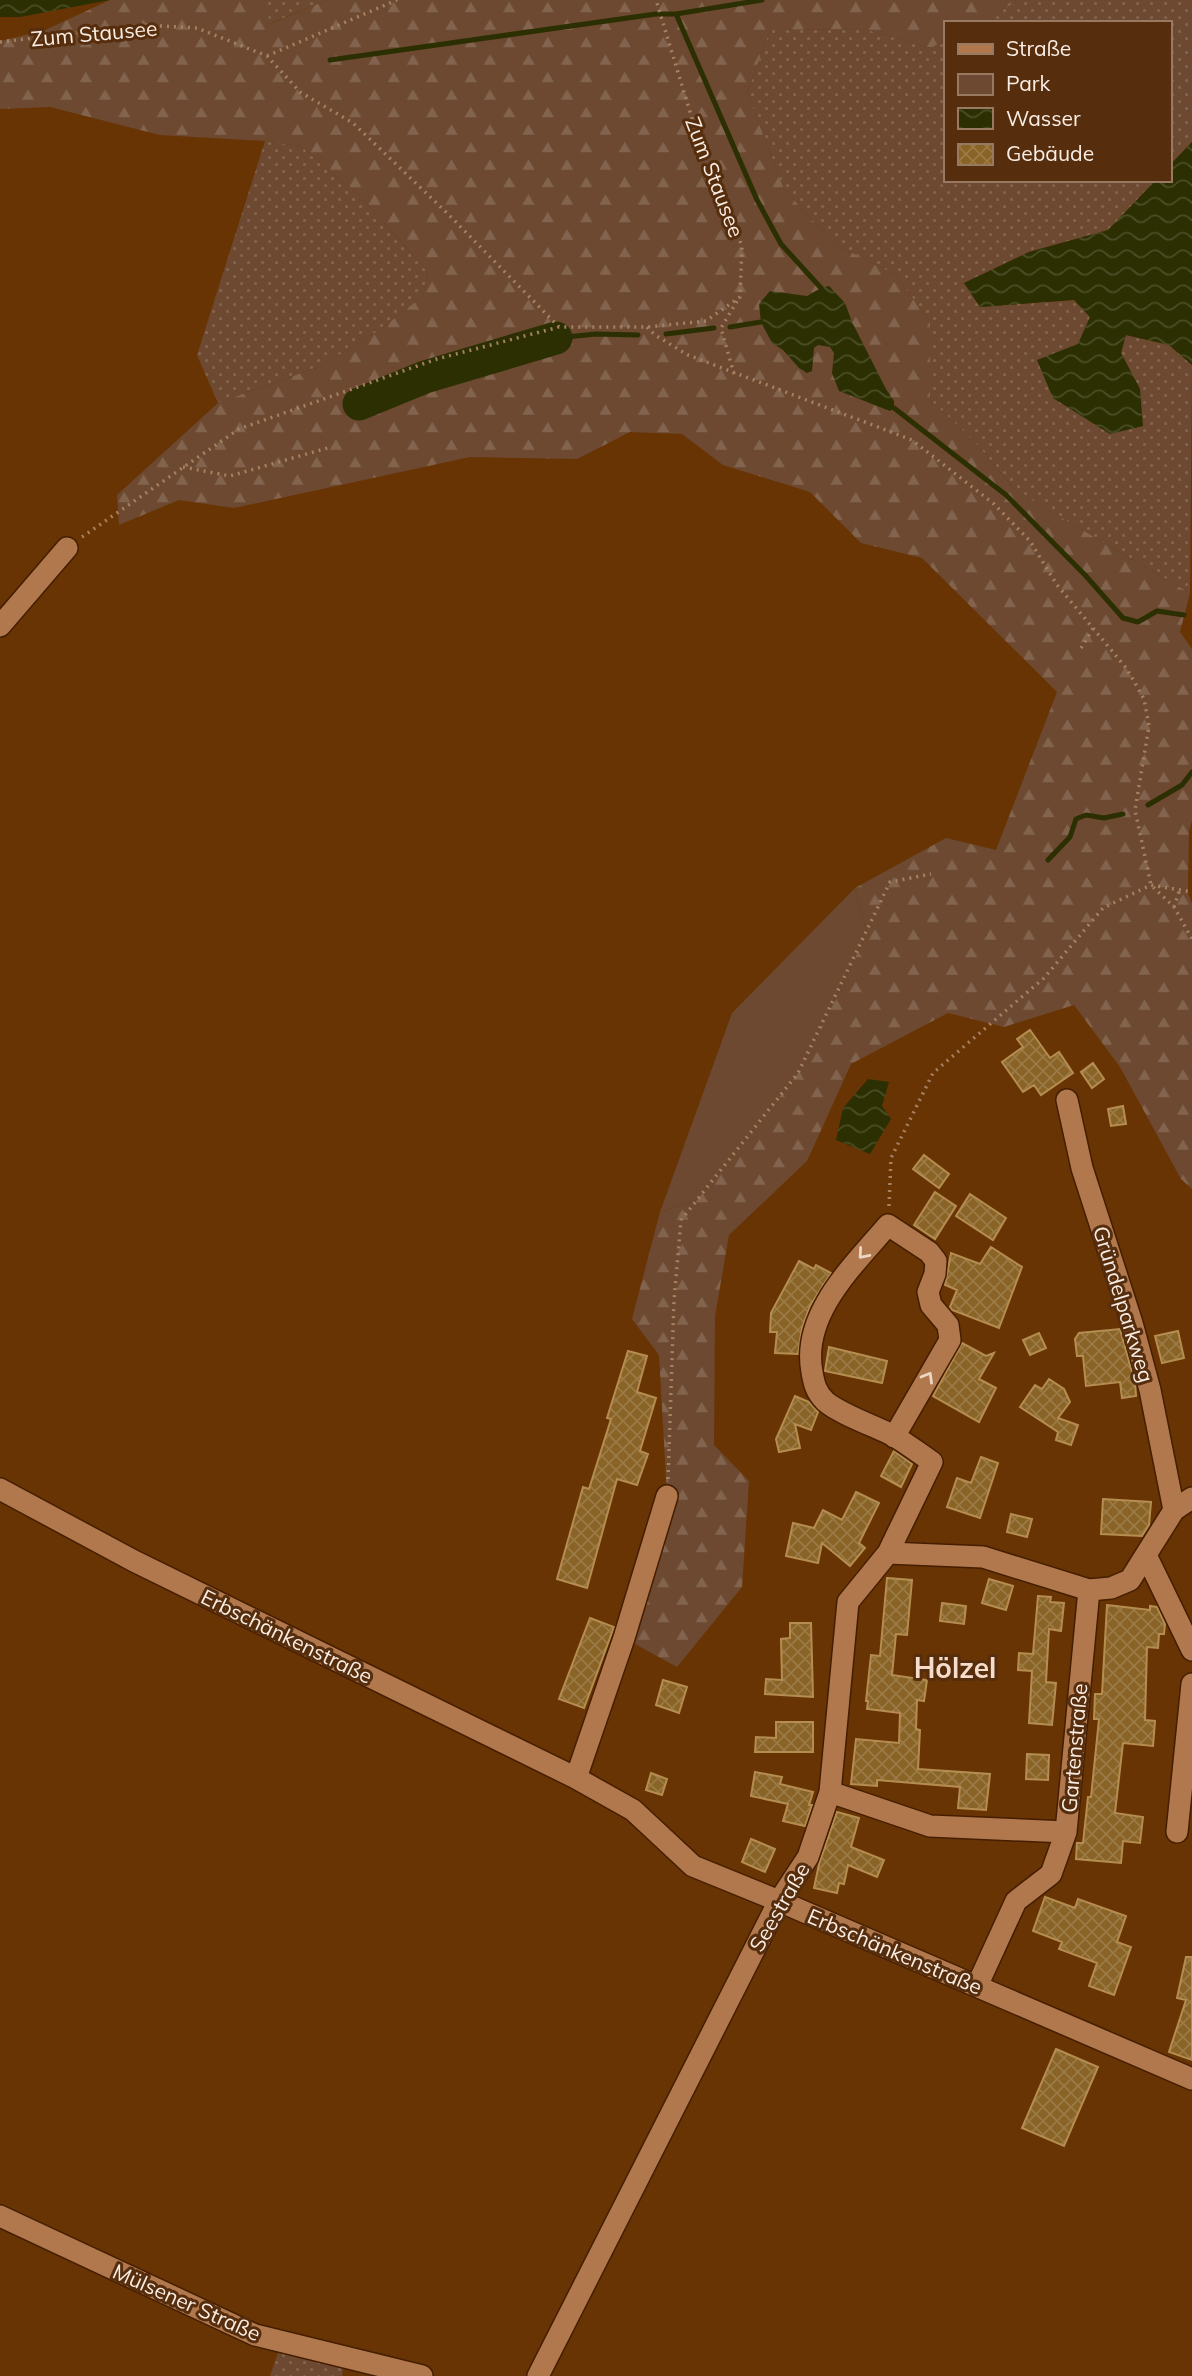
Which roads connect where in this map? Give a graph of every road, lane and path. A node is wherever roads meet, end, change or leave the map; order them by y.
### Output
1 (397, 0) edge
2 (656, 0) edge
3 (0, 42) edge
4 (267, 56) junction
5 (740, 296) junction
6 (559, 327) junction
7 (647, 327) junction
8 (734, 374) junction
9 (331, 447) dead end
10 (183, 467) junction
11 (67, 548) joint
12 (0, 626) edge
13 (1094, 627) junction
14 (1081, 648) dead end
15 (931, 874) dead end
16 (1152, 885) junction
17 (1180, 889) junction
18 (1192, 892) edge
19 (1174, 907) junction
20 (1192, 939) edge
21 (1067, 1100) dead end
22 (888, 1225) junction
23 (894, 1437) junction
24 (0, 1489) edge
25 (667, 1496) joint
26 (1192, 1498) edge
27 (1174, 1510) junction
28 (888, 1553) junction
29 (1146, 1555) junction
30 (1089, 1590) junction
31 (1192, 1650) edge
32 (1192, 1684) edge
33 (576, 1778) junction
34 (830, 1792) junction
35 (1066, 1832) junction
36 (1177, 1832) dead end
37 (779, 1901) junction
38 (977, 1986) junction
39 (1192, 2079) edge
40 (0, 2216) edge
41 (422, 2376) edge
42 (538, 2376) edge

1 - 4 path
2 - 5 path, Zum Stausee
3 - 4 path, Zum Stausee
4 - 6 path, Zum Stausee
5 - 7 path
5 - 8 path
6 - 7 path
6 - 10 path
7 - 8 path
8 - 13 path
9 - 10 path
10 - 11 path
11 - 12 street
13 - 14 path
13 - 16 path
15 - 25 path
16 - 17 path
16 - 19 path
16 - 22 path
17 - 18 path
17 - 19 path
19 - 20 path
21 - 27 street, Gründelparkweg
23 -> 22 street
22 -> 23 street, Seestraße
23 - 28 street, Seestraße
24 - 33 street, Erbschänkenstraße
25 - 33 street
26 - 27 street
27 - 29 street
28 - 30 street
28 - 34 street, Seestraße
29 - 30 street
29 - 31 street
30 - 35 street, Gartenstraße
32 - 36 street
33 - 37 street, Erbschänkenstraße
34 - 35 street, Gartenstraße
34 - 37 street, Seestraße
35 - 38 street
37 - 38 street, Erbschänkenstraße
37 - 42 street, Seestraße
38 - 39 street, Erbschänkenstraße
40 - 41 street, Mülsener Straße

